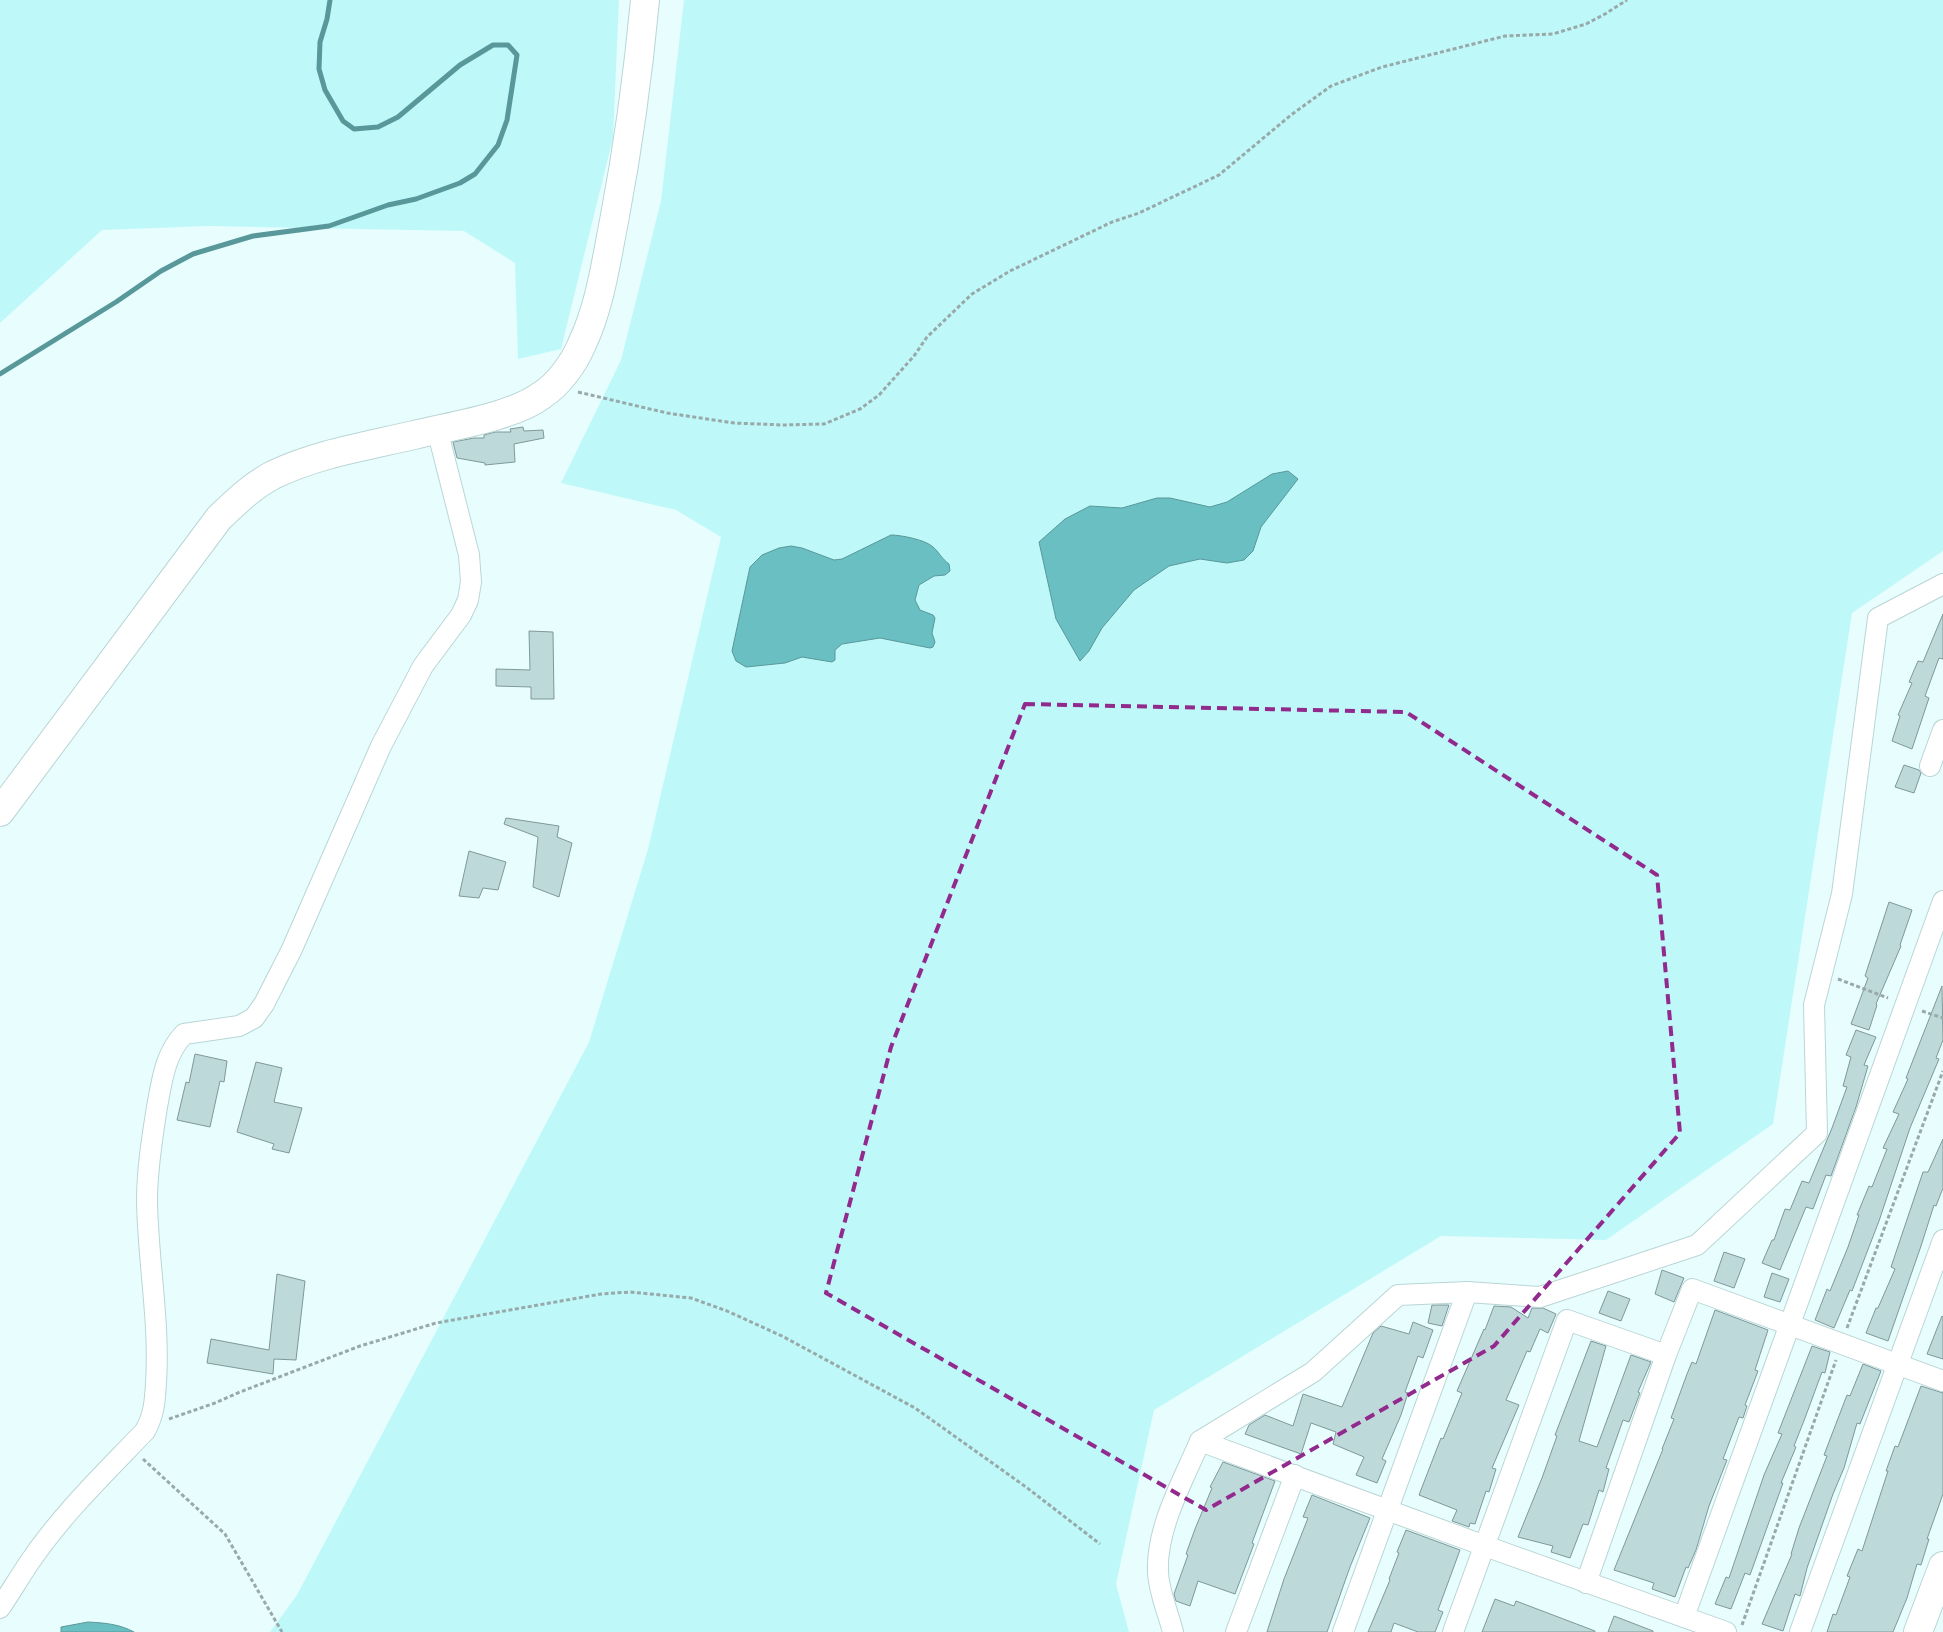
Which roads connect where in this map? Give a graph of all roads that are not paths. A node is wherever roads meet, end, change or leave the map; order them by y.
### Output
1 (645, 0) edge
2 (437, 429) junction
3 (1943, 584) edge
4 (1943, 730) edge
5 (1930, 766) dead end
6 (0, 812) edge
7 (1943, 901) edge
8 (1943, 1240) edge
9 (1467, 1292) junction
10 (1791, 1324) junction
11 (1666, 1355) junction
12 (1898, 1365) junction
13 (1943, 1381) edge
14 (1200, 1441) junction
15 (1295, 1475) junction
16 (1388, 1509) junction
17 (1485, 1546) junction
18 (1943, 1566) edge
19 (1586, 1583) junction
20 (0, 1608) edge
21 (1684, 1617) junction
22 (1173, 1632) edge
23 (1236, 1632) edge
24 (1343, 1632) edge
25 (1453, 1632) edge
26 (1726, 1632) edge
27 (1800, 1632) edge
28 (1918, 1632) edge

1 - 2 street
2 - 6 street
2 - 20 street
3 - 9 street
4 - 5 street
7 - 10 street
8 - 12 street
9 - 14 street
9 - 16 street
10 - 11 street
10 - 12 street
10 - 21 street
11 - 17 street
11 - 19 street
12 - 13 street
12 - 27 street
14 - 15 street
14 - 22 street
15 - 16 street
15 - 23 street
16 - 17 street
16 - 24 street
17 - 19 street
17 - 25 street
18 - 28 street
19 - 21 street
21 - 26 street

